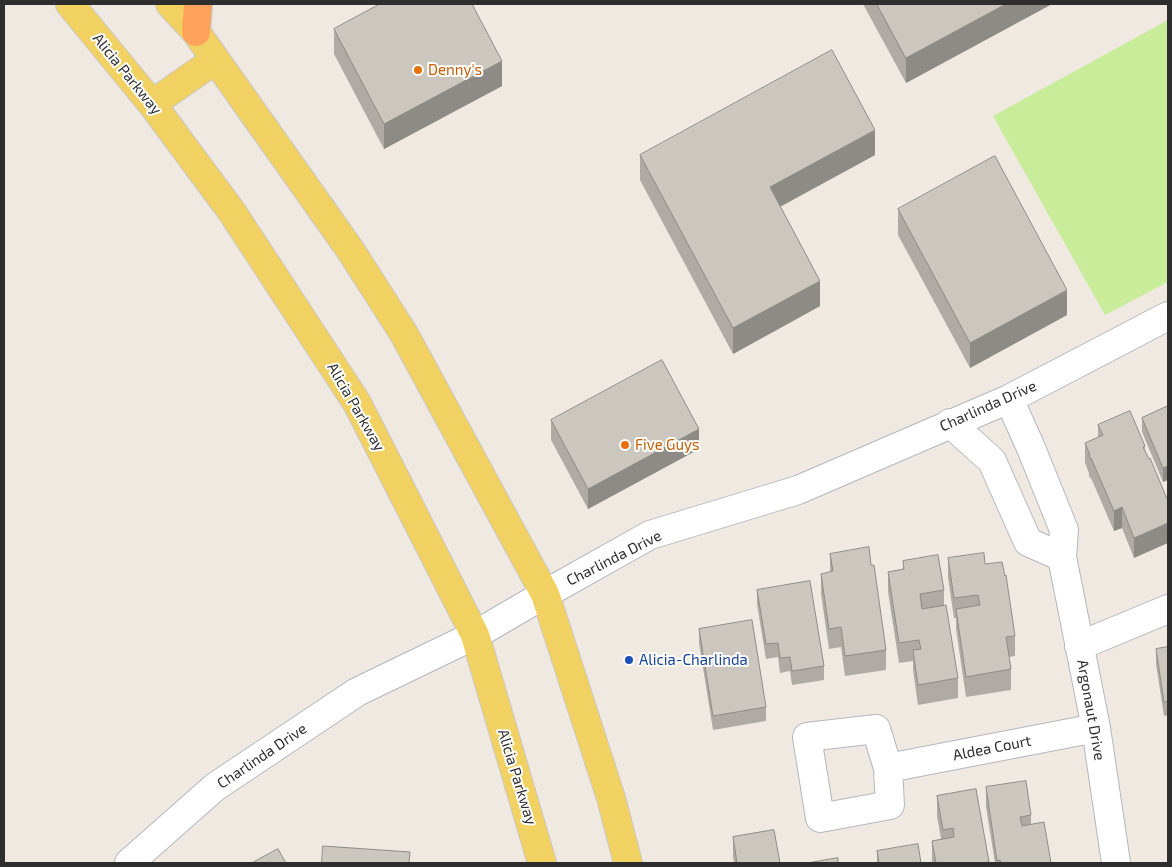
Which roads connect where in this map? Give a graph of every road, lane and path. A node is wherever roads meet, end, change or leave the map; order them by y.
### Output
1 (70, 4) edge
2 (170, 4) edge
3 (198, 4) edge
4 (196, 32) junction
5 (215, 60) junction
6 (152, 104) junction
7 (1168, 316) edge
8 (1009, 399) junction
9 (950, 423) junction
10 (1062, 557) junction
11 (545, 594) junction
12 (1168, 609) edge
13 (475, 635) junction
14 (1079, 646) junction
15 (1096, 728) junction
16 (888, 768) dead end
17 (129, 863) edge
18 (542, 863) edge
19 (628, 863) edge
20 (1116, 863) edge

1 - 6 main road, Alicia Parkway
2 - 4 main road
3 - 4 highway
4 - 5 main road
5 - 6 main road
5 - 11 main road
6 - 13 main road, Alicia Parkway
7 - 8 street, Charlinda Drive
8 - 9 street, Charlinda Drive
8 - 10 street, Argonaut Drive
9 - 10 street
9 - 11 street, Charlinda Drive
10 - 14 street, Argonaut Drive
11 - 13 street, Charlinda Drive
11 - 19 main road
12 - 14 street
13 - 17 street, Charlinda Drive
13 - 18 main road, Alicia Parkway
14 - 15 street, Argonaut Drive
15 - 16 street, Aldea Court
15 - 20 street, Argonaut Drive

